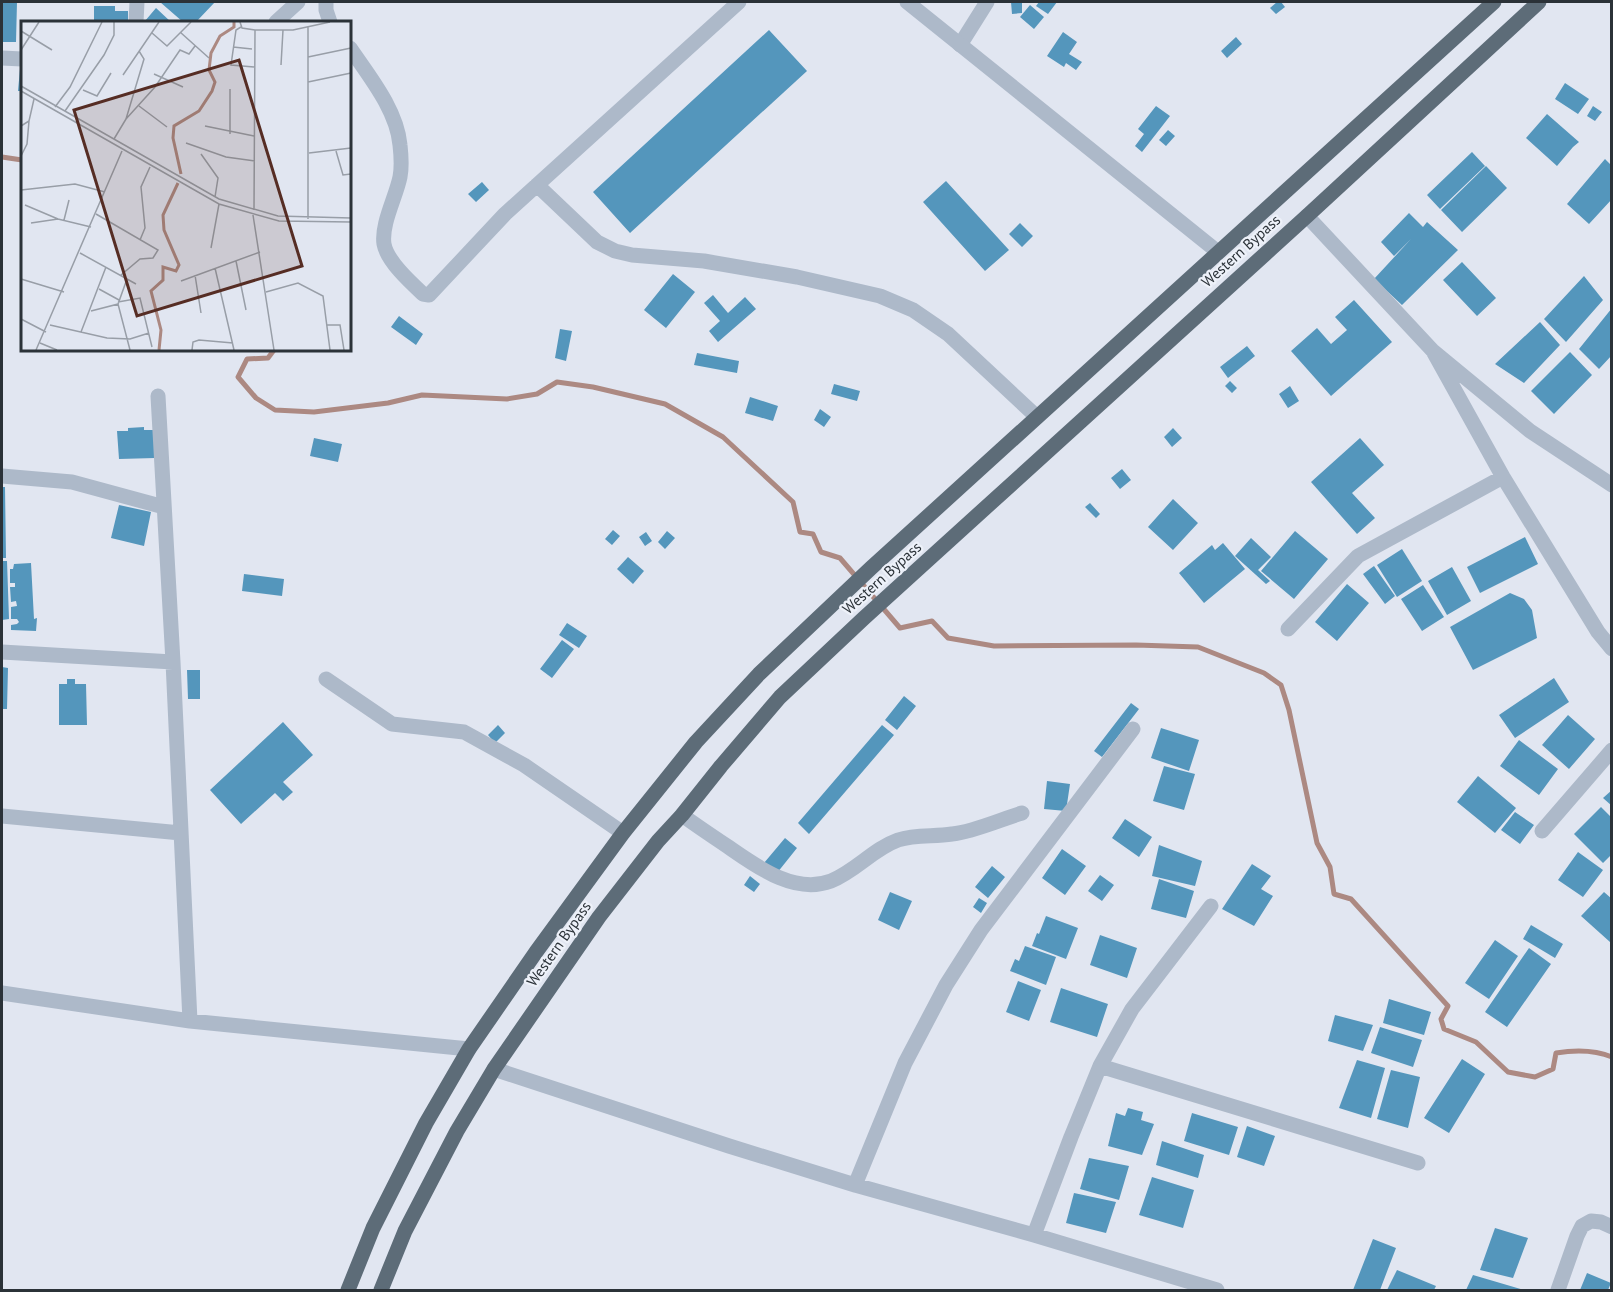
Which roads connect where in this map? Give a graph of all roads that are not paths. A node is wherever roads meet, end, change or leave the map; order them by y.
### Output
1 (137, 2) edge
2 (326, 2) edge
3 (739, 2) edge
4 (906, 2) edge
5 (987, 2) edge
6 (1494, 2) edge
7 (1539, 2) edge
8 (289, 4) edge
9 (136, 21) edge
10 (277, 21) edge
11 (330, 21) edge
12 (960, 45) junction
13 (351, 49) edge
14 (2, 58) edge
15 (21, 59) edge
16 (537, 185) junction
17 (1307, 216) junction
18 (1218, 252) junction
19 (1433, 351) junction
20 (158, 396) dead end
21 (1037, 417) junction
22 (2, 476) edge
23 (1503, 477) junction
24 (1611, 485) edge
25 (164, 507) junction
26 (1288, 629) dead end
27 (1611, 649) edge
28 (2, 652) edge
29 (173, 662) junction
30 (326, 679) dead end
31 (1133, 729) dead end
32 (1611, 750) edge
33 (1022, 813) dead end
34 (682, 815) junction
35 (2, 816) edge
36 (1542, 831) dead end
37 (181, 833) junction
38 (623, 833) junction
39 (1211, 906) dead end
40 (2, 993) edge
41 (190, 1020) junction
42 (469, 1049) junction
43 (1100, 1066) junction
44 (494, 1069) junction
45 (1418, 1163) dead end
46 (855, 1185) junction
47 (1611, 1227) edge
48 (1034, 1235) junction
49 (348, 1290) edge
50 (381, 1290) edge
51 (1216, 1290) edge
52 (1558, 1290) edge

1 - 9 street
2 - 11 street
3 - 16 street
4 - 12 street
5 - 12 street
6 - 18 main road, Western Bypass
7 - 17 main road, Western Bypass
8 - 10 street
12 - 18 street
13 - 16 street
14 - 15 street
16 - 21 street
17 - 19 street
17 - 34 main road, Western Bypass
18 - 21 main road, Western Bypass
19 - 23 street
19 - 24 street
20 - 25 street
21 - 38 main road, Western Bypass
22 - 25 street
23 - 26 street
23 - 27 street
25 - 29 street
28 - 29 street
29 - 37 street
30 - 38 street
31 - 46 street
32 - 36 street
33 - 34 street
34 - 44 main road, Western Bypass
35 - 37 street
37 - 41 street
38 - 42 main road, Western Bypass
39 - 43 street
40 - 41 street
41 - 42 street
42 - 49 main road, Western Bypass
43 - 45 street
43 - 48 street
44 - 46 street
44 - 50 main road, Western Bypass
46 - 48 street
47 - 52 street
48 - 51 street

